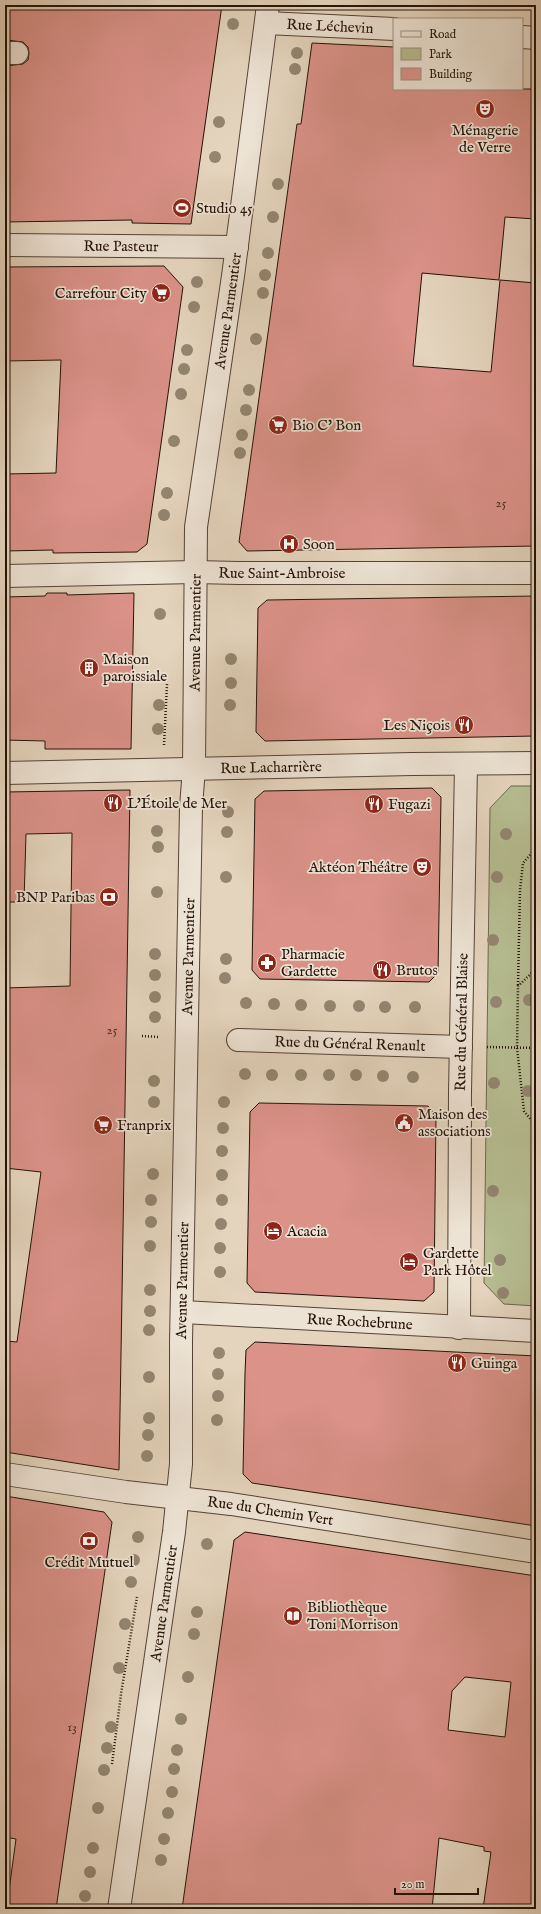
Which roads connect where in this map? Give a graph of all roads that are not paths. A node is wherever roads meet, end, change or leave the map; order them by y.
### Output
1 (267, 14) edge
2 (393, 29) edge
3 (523, 37) edge
4 (536, 38) edge
5 (5, 245) edge
6 (236, 246) junction
7 (195, 572) junction
8 (536, 573) edge
9 (5, 576) edge
10 (536, 763) edge
11 (466, 765) junction
12 (194, 768) junction
13 (5, 773) edge
14 (238, 1040) dead end
15 (461, 1047) junction
16 (183, 1312) junction
17 (459, 1328) junction
18 (536, 1332) edge
19 (5, 1474) edge
20 (178, 1497) junction
21 (536, 1552) edge
22 (119, 1909) edge

1 - 2 street, Rue Léchevin
1 - 6 street, Avenue Parmentier
3 - 4 street
5 - 6 street, Rue Pasteur
6 - 7 street, Avenue Parmentier
7 - 8 street, Rue Saint-Ambroise
7 - 9 street, Rue Saint-Ambroise
7 - 12 street, Avenue Parmentier
10 - 11 street, Rue Lacharrière
11 - 12 street, Rue Lacharrière
11 - 15 street, Rue du Général Blaise
12 - 13 street, Rue Lacharrière
12 - 16 street, Avenue Parmentier
14 - 15 street, Rue du Général Renault
15 - 17 street, Rue du Général Blaise
16 - 17 street, Rue Rochebrune
16 - 20 street, Avenue Parmentier
17 - 18 street, Rue Rochebrune
19 - 20 street, Rue du Chemin Vert
20 - 21 street, Rue du Chemin Vert
20 - 22 street, Avenue Parmentier

